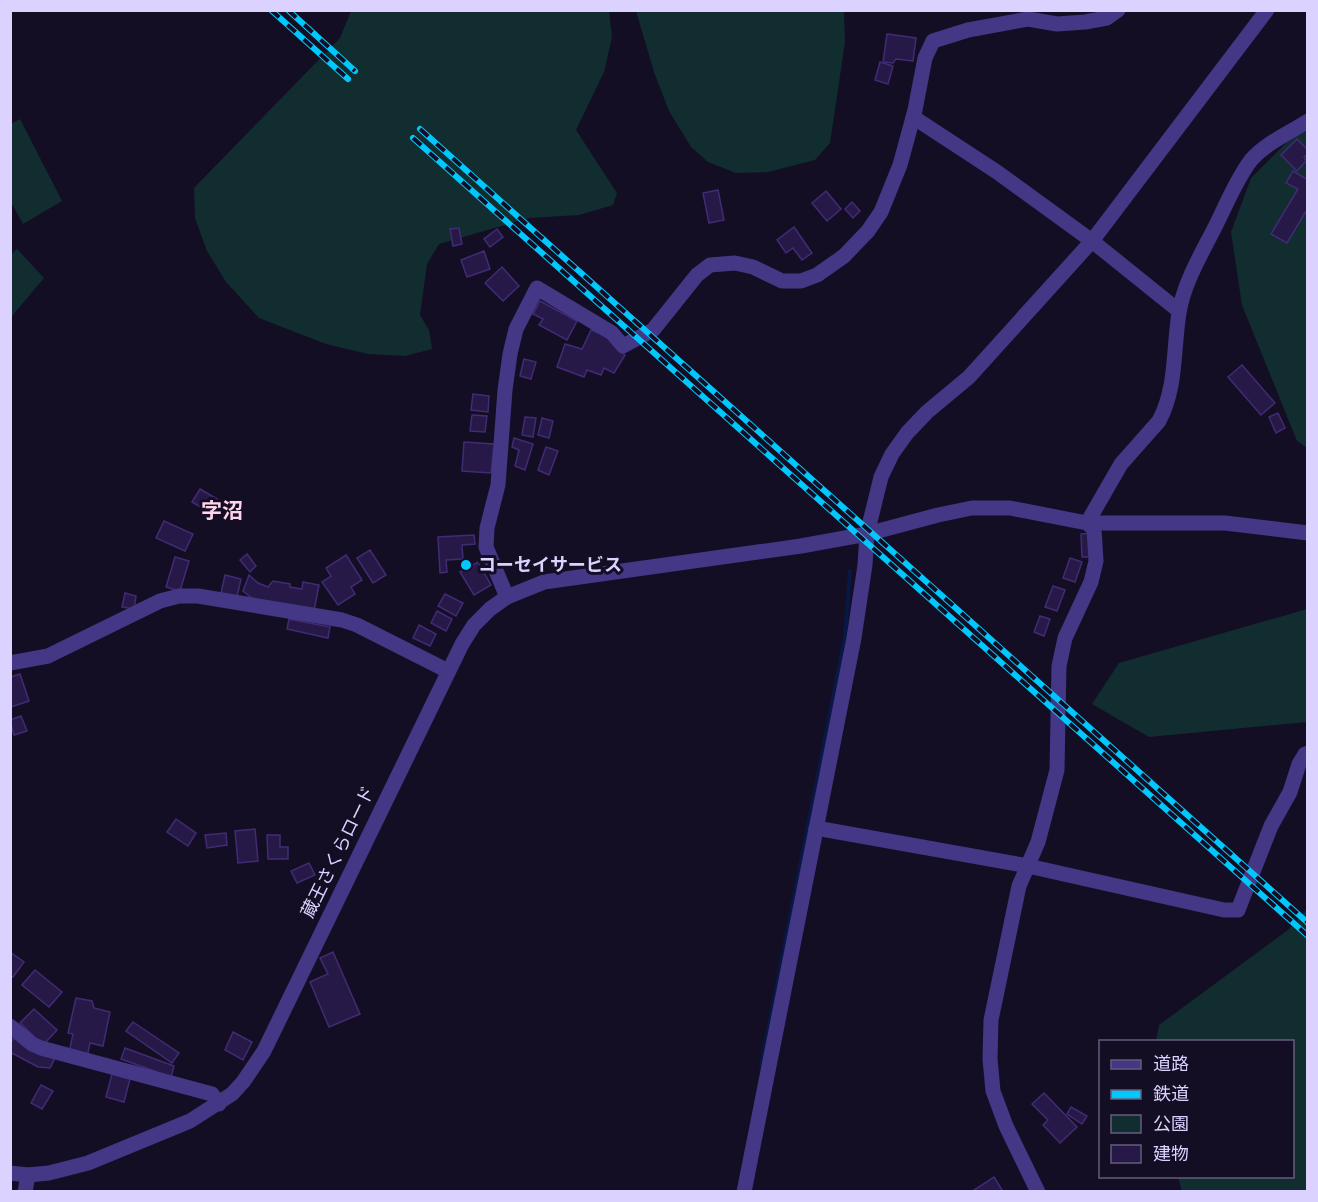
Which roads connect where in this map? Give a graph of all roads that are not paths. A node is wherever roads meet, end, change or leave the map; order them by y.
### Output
1 (1118, 10) edge
2 (1267, 10) edge
3 (913, 117) junction
4 (1308, 121) edge
5 (1092, 242) junction
6 (1179, 311) junction
7 (1087, 523) junction
8 (1308, 533) edge
9 (867, 534) junction
10 (507, 597) junction
11 (10, 663) edge
12 (448, 671) junction
13 (1308, 753) edge
14 (816, 828) junction
15 (1028, 866) junction
16 (10, 1026) edge
17 (219, 1104) junction
18 (10, 1173) edge
19 (28, 1175) junction
20 (25, 1191) edge
21 (744, 1191) edge
22 (1038, 1191) edge

1 - 3 street
2 - 5 street
3 - 5 street
3 - 10 street
4 - 6 street
5 - 6 street
5 - 9 street
6 - 7 street
7 - 8 street, 蔵王さくらロード
7 - 9 street, 蔵王さくらロード
7 - 15 street
9 - 10 street, 蔵王さくらロード
9 - 14 street
10 - 12 street, 蔵王さくらロード
11 - 12 street
12 - 17 street, 蔵王さくらロード
13 - 15 street
14 - 15 street
14 - 21 street
15 - 22 street
16 - 17 street
17 - 19 street, 蔵王さくらロード
18 - 19 street, 蔵王さくらロード
19 - 20 street

